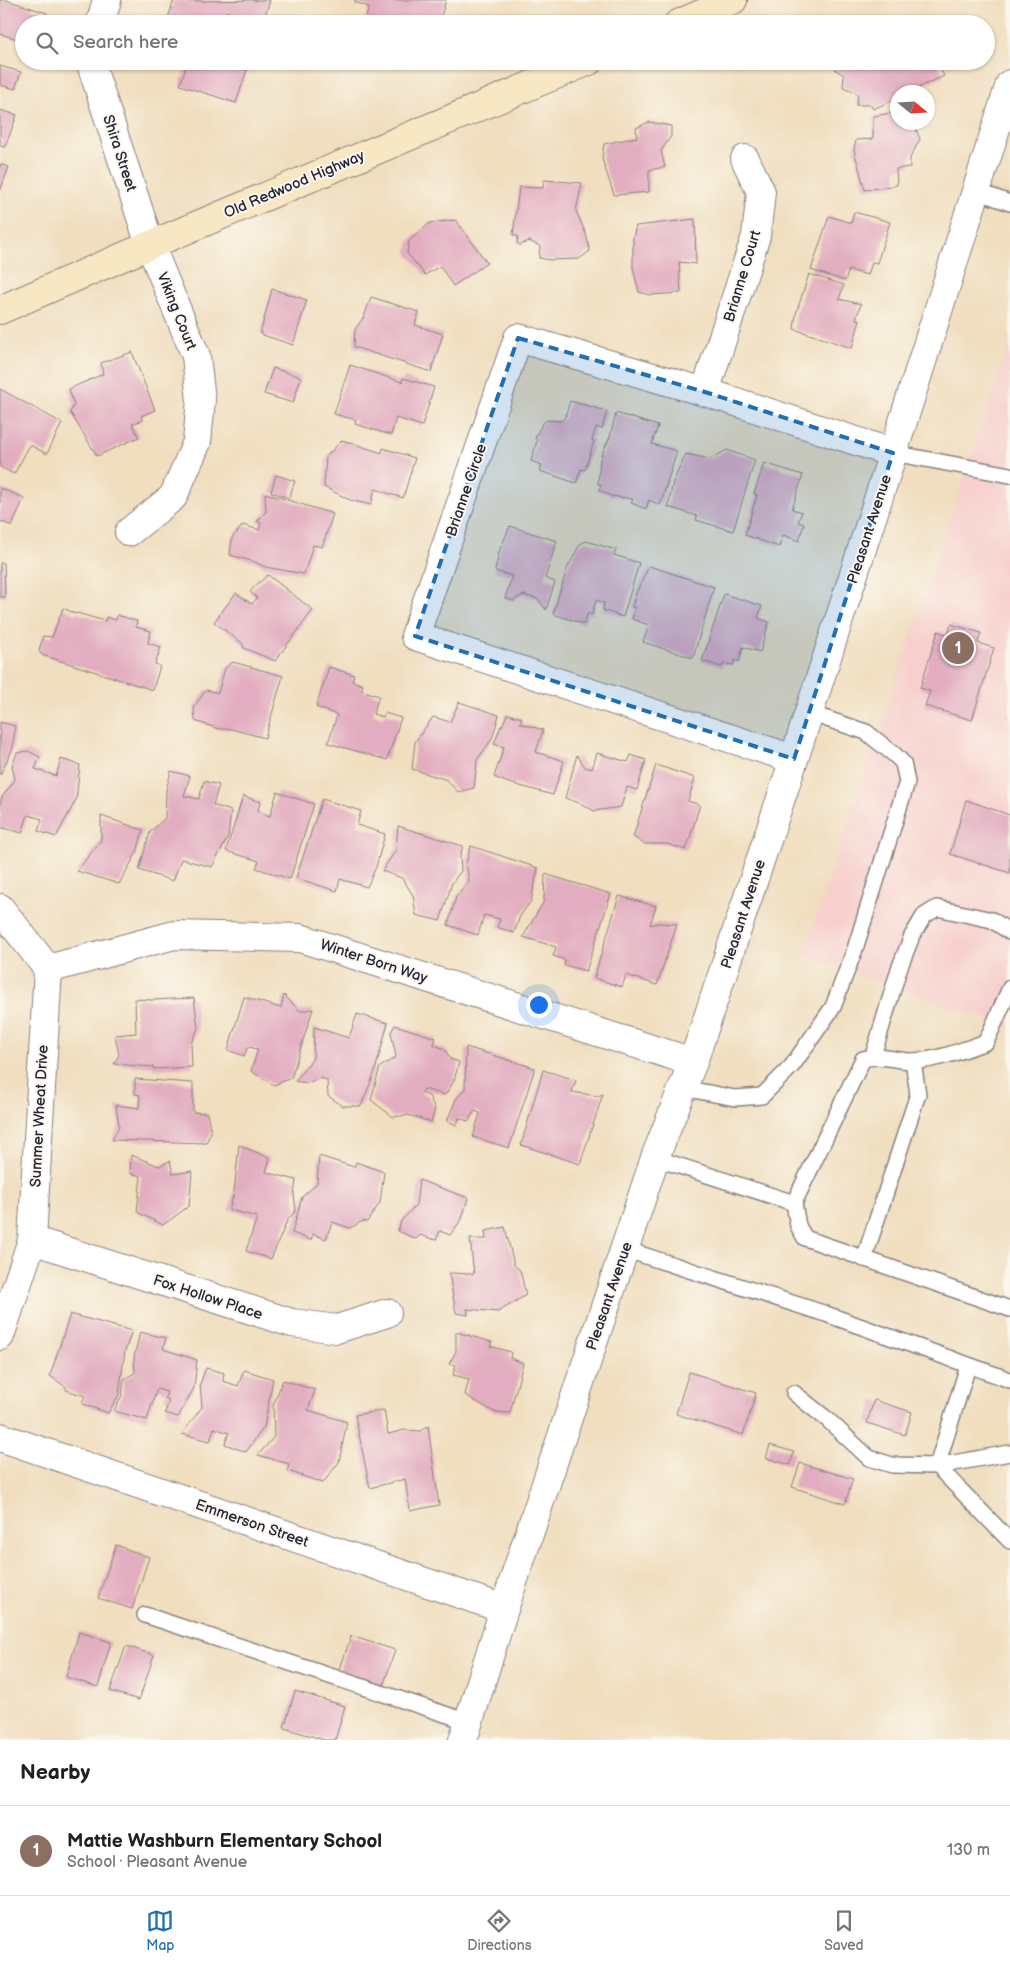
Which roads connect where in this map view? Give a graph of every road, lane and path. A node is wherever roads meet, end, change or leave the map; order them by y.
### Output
1 (107, 0) edge
2 (733, 0) edge
3 (103, 15) edge
4 (699, 15) edge
5 (93, 70) edge
6 (568, 70) edge
7 (1010, 84) edge
8 (745, 160) dead end
9 (976, 191) junction
10 (1010, 203) edge
11 (150, 245) junction
12 (0, 310) edge
13 (705, 392) junction
14 (893, 453) junction
15 (1007, 474) edge
16 (129, 532) dead end
17 (809, 713) junction
18 (794, 759) junction
19 (0, 908) edge
20 (1010, 932) edge
21 (48, 969) junction
22 (1010, 988) edge
23 (873, 1056) junction
24 (913, 1061) junction
25 (694, 1062) junction
26 (683, 1088) junction
27 (655, 1158) junction
28 (794, 1203) junction
29 (32, 1240) junction
30 (624, 1249) junction
31 (864, 1259) junction
32 (1010, 1309) edge
33 (386, 1313) dead end
34 (0, 1336) edge
35 (968, 1366) junction
36 (1010, 1380) edge
37 (794, 1393) dead end
38 (0, 1437) edge
39 (1010, 1453) edge
40 (937, 1466) junction
41 (1010, 1541) edge
42 (504, 1609) junction
43 (145, 1615) dead end
44 (466, 1731) edge

1 - 3 street
2 - 4 main road
5 - 11 street, Shira Street
6 - 11 main road, Old Redwood Highway
7 - 9 street, Pleasant Avenue
8 - 13 street, Brianne Court
9 - 10 lane
9 - 14 street, Pleasant Avenue
11 - 12 main road, Old Redwood Highway
11 - 16 street, Viking Court
13 - 14 street, Brianne Circle
13 - 18 street, Brianne Circle
14 - 15 lane
14 - 17 street, Pleasant Avenue
17 - 18 street, Pleasant Avenue
17 - 26 lane
18 - 25 street, Pleasant Avenue
19 - 21 street
20 - 23 lane
21 - 25 street, Winter Born Way
21 - 29 street, Summer Wheat Drive
22 - 24 lane
23 - 24 lane
23 - 28 lane
24 - 31 lane
25 - 26 street, Pleasant Avenue
26 - 27 street, Pleasant Avenue
27 - 28 lane
27 - 30 street, Pleasant Avenue
28 - 31 lane
29 - 33 street, Fox Hollow Place
29 - 34 street, Summer Wheat Drive
30 - 35 lane
30 - 42 street, Pleasant Avenue
31 - 32 lane
35 - 36 lane
35 - 40 lane
37 - 40 lane
38 - 42 street, Emmerson Street
39 - 40 lane
40 - 41 lane
42 - 44 street, Pleasant Avenue
43 - 44 lane

